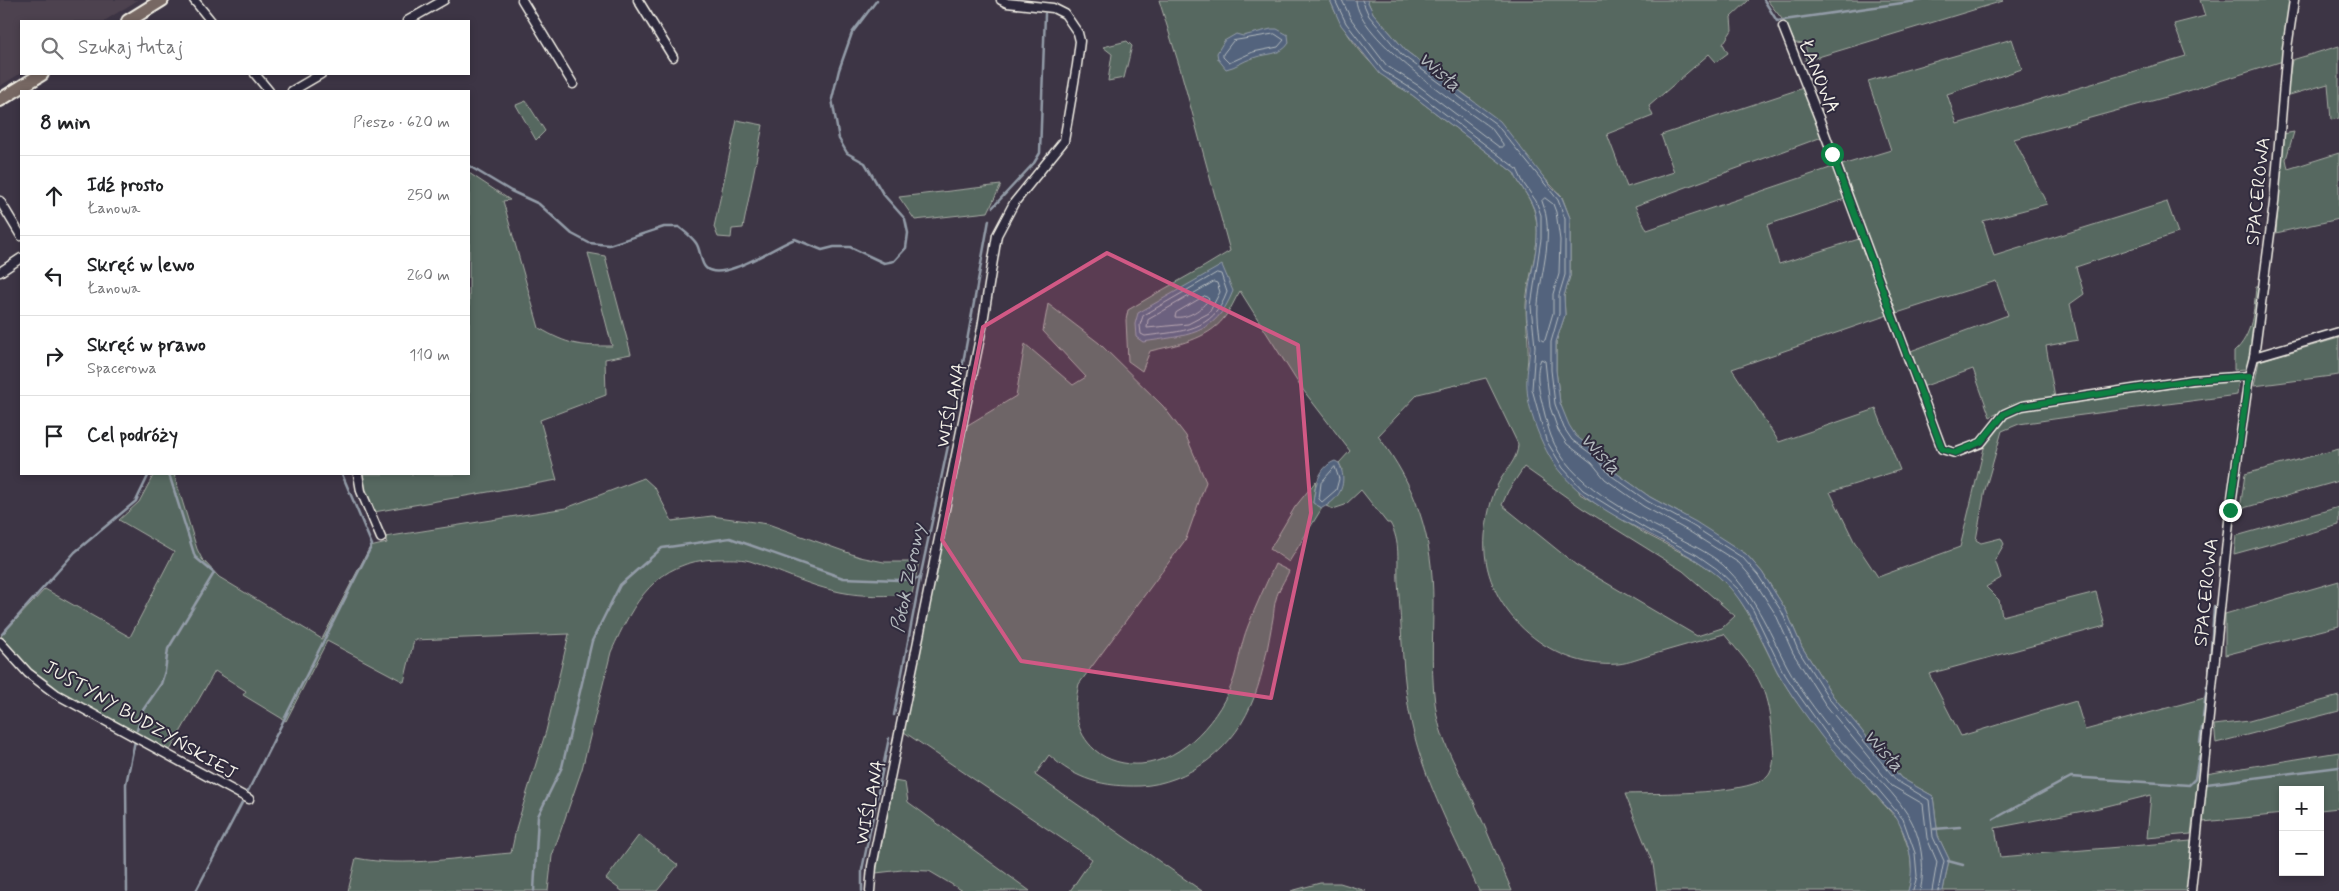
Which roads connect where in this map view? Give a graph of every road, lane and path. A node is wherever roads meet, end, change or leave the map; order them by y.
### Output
1 (162, 0) edge
2 (194, 0) edge
3 (444, 0) edge
4 (522, 0) edge
5 (638, 0) edge
6 (1002, 0) edge
7 (2294, 0) edge
8 (130, 20) edge
9 (211, 20) edge
10 (410, 20) edge
11 (1783, 27) dead end
12 (672, 57) dead end
13 (40, 75) edge
14 (256, 75) edge
15 (319, 75) edge
16 (573, 84) dead end
17 (268, 90) edge
18 (294, 90) edge
19 (0, 100) edge
20 (0, 201) edge
21 (20, 234) edge
22 (20, 259) edge
23 (0, 272) edge
24 (2339, 332) edge
25 (2254, 358) junction
26 (2249, 376) junction
27 (358, 475) edge
28 (381, 538) dead end
29 (0, 642) edge
30 (249, 799) dead end
31 (870, 891) edge
32 (2191, 891) edge

1 - 8 main road
2 - 9 street
3 - 10 street
4 - 16 street
5 - 12 street
6 - 31 street, WIŚLANA
7 - 25 street, SPACEROWA
11 - 26 street, ŁANOWA
13 - 19 main road
14 - 17 street
15 - 18 street
20 - 21 street
22 - 23 street
24 - 25 street
25 - 26 street, SPACEROWA
26 - 32 street, SPACEROWA
27 - 28 street
29 - 30 street, JUSTYNY BUDZYŃSKIEJ

